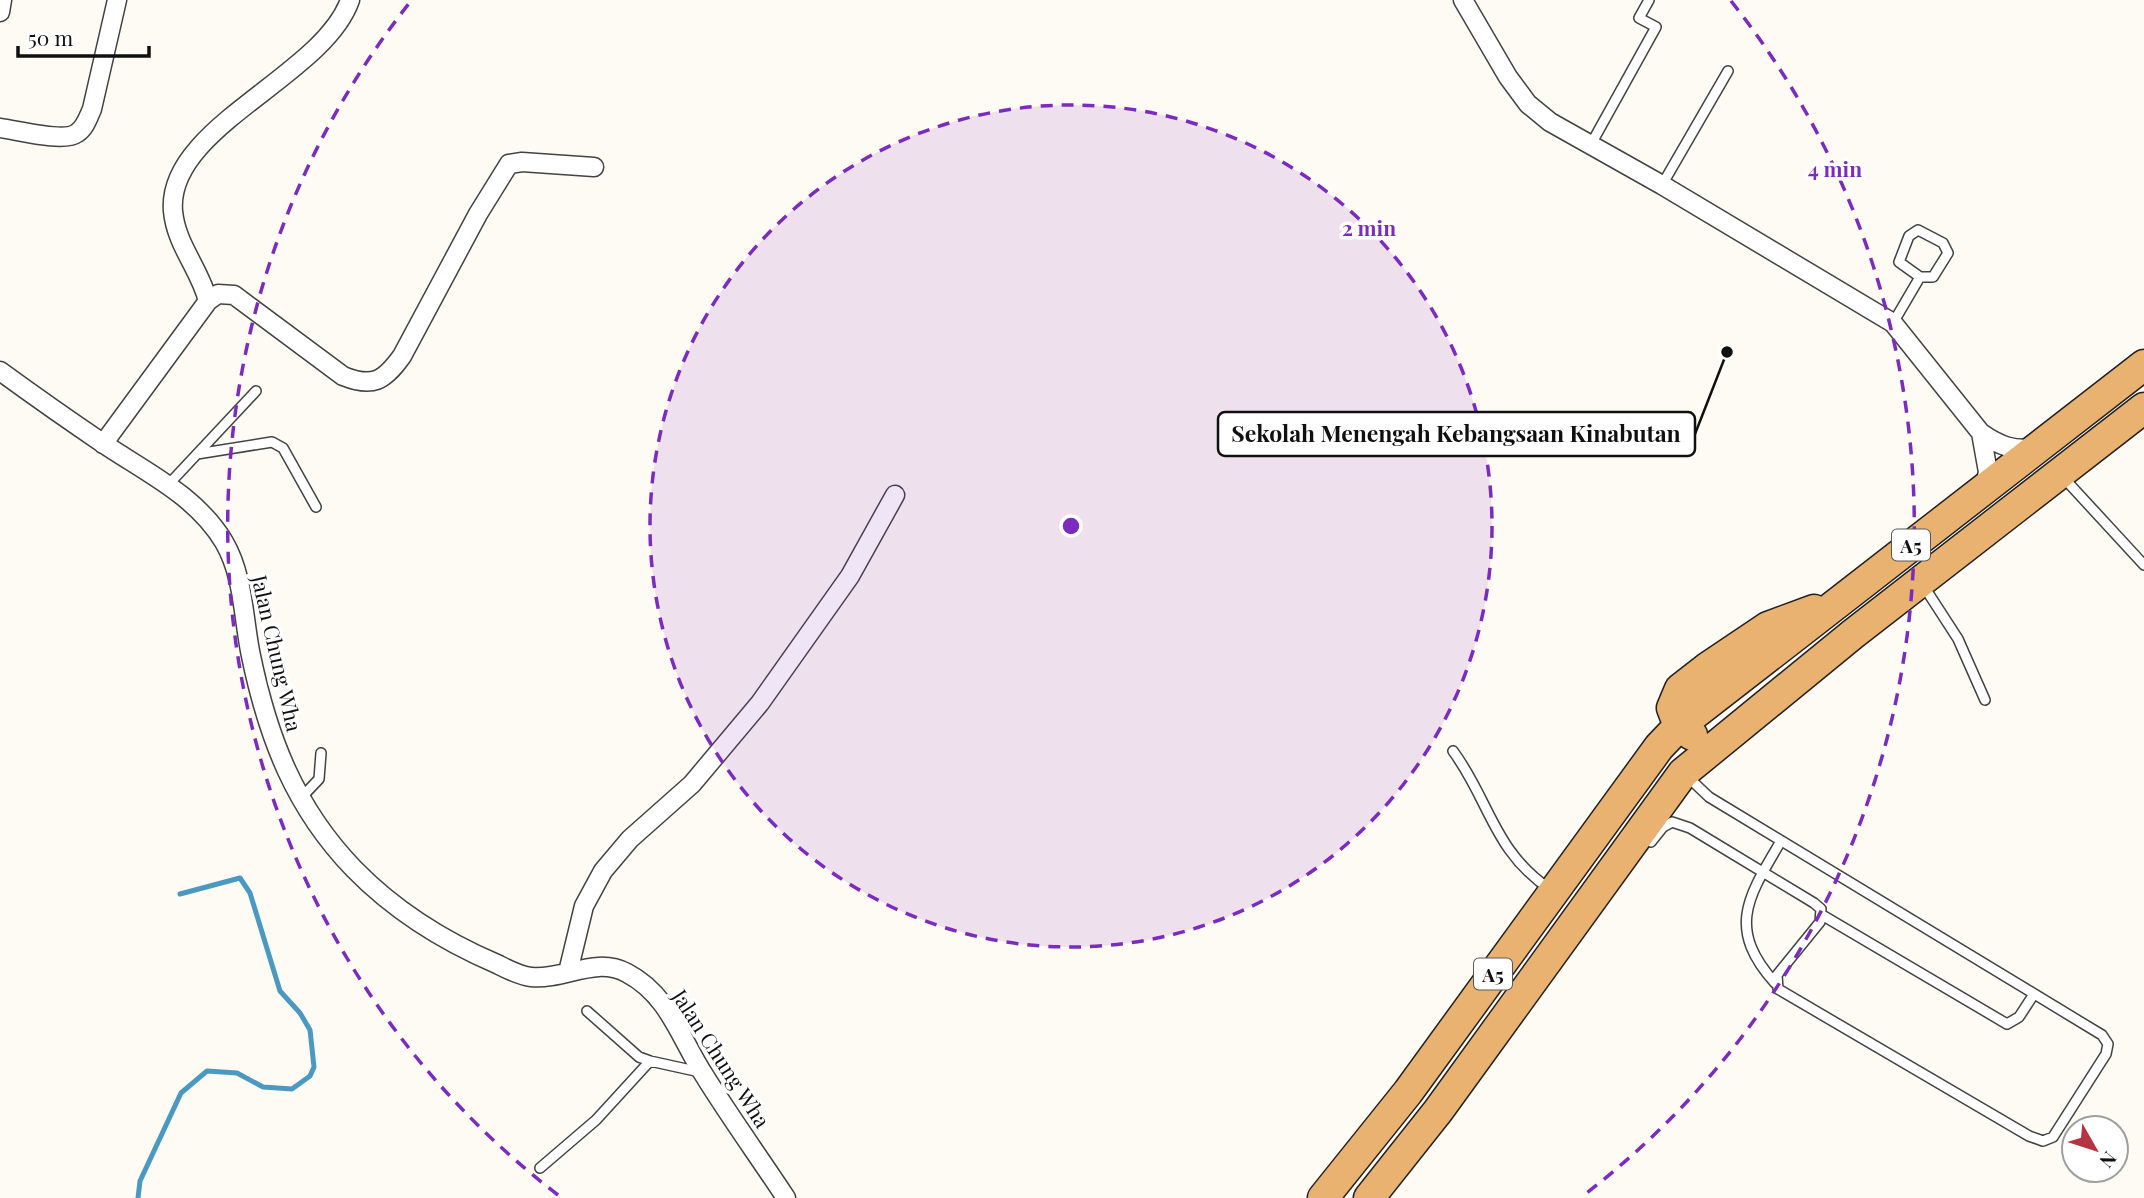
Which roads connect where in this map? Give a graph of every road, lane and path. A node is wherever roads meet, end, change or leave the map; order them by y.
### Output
1 (2, 0) edge
2 (117, 0) edge
3 (350, 0) edge
4 (1463, 0) edge
5 (1649, 0) edge
6 (0, 12) edge
7 (1728, 71) dead end
8 (0, 128) edge
9 (1590, 146) junction
10 (594, 167) dead end
11 (1662, 185) junction
12 (1920, 276) junction
13 (208, 301) junction
14 (1893, 323) junction
15 (2144, 365) edge
16 (0, 371) edge
17 (256, 391) dead end
18 (2144, 408) edge
19 (1981, 433) junction
20 (103, 444) junction
21 (2039, 447) junction
22 (197, 454) junction
23 (2060, 474) junction
24 (168, 485) junction
25 (1984, 489) junction
26 (895, 495) dead end
27 (316, 507) dead end
28 (2144, 565) edge
29 (1921, 582) junction
30 (1853, 634) junction
31 (1985, 700) dead end
32 (1669, 736) junction
33 (1453, 751) dead end
34 (321, 753) dead end
35 (1684, 773) junction
36 (300, 799) junction
37 (1782, 841) junction
38 (1647, 847) dead end
39 (1763, 871) junction
40 (1553, 891) junction
41 (1822, 915) junction
42 (568, 972) junction
43 (1775, 983) junction
44 (2034, 994) junction
45 (587, 1012) dead end
46 (650, 1061) junction
47 (702, 1073) junction
48 (540, 1168) dead end
49 (786, 1198) edge
50 (1323, 1198) edge
51 (1369, 1198) edge

1 - 6 street
2 - 8 street
3 - 13 street
4 - 9 street
5 - 9 lane
7 - 11 lane
9 - 11 street
10 - 13 street
11 - 14 street
12 - 12 lane
12 - 14 lane
13 - 20 street
14 - 19 street
15 - 21 highway, A5
16 - 20 street, Jalan Chung Wha
17 - 22 lane
18 - 23 highway, A5
19 - 21 street
19 - 25 street
20 - 24 street, Jalan Chung Wha
21 - 25 highway, A5
22 - 24 lane
22 - 27 lane
23 - 28 lane
23 - 29 highway, A5
24 - 36 street, Jalan Chung Wha
25 - 32 highway, A5
26 - 42 street
29 - 30 highway, A5
29 - 31 lane
30 - 32 highway
30 - 35 highway, A5
32 - 35 highway
32 - 40 highway, A5
33 - 40 lane
34 - 36 lane
35 - 37 lane
35 - 51 highway, A5
36 - 42 street, Jalan Chung Wha
37 - 39 lane
37 - 44 lane
38 - 39 lane
39 - 41 lane
39 - 43 lane
40 - 50 highway, A5
41 - 43 lane
41 - 44 lane
42 - 47 street, Jalan Chung Wha
43 - 44 lane
45 - 46 lane
46 - 47 lane
46 - 48 lane
47 - 49 street, Jalan Chung Wha

